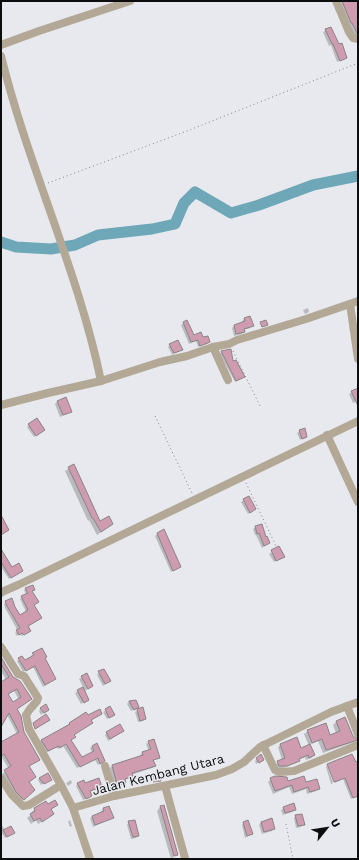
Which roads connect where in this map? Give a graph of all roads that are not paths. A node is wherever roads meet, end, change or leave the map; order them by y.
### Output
1 (130, 1) edge
2 (336, 1) edge
3 (358, 39) edge
4 (1, 45) edge
5 (1, 56) edge
6 (354, 302) edge
7 (213, 347) junction
8 (358, 359) edge
9 (228, 380) dead end
10 (101, 381) junction
11 (1, 405) edge
12 (358, 421) edge
13 (327, 435) junction
14 (358, 502) edge
15 (2, 589) edge
16 (1, 647) edge
17 (358, 702) edge
18 (347, 706) junction
19 (358, 734) edge
20 (263, 745) junction
21 (358, 745) edge
22 (105, 766) dead end
23 (1, 778) edge
24 (61, 785) junction
25 (165, 786) junction
26 (114, 796) junction
27 (73, 808) junction
28 (185, 858) edge
29 (90, 859) edge

1 - 4 street
2 - 3 street
5 - 10 street
6 - 7 street
6 - 8 street
7 - 9 street
7 - 10 street
10 - 11 street
12 - 13 street
13 - 14 street
13 - 15 street
16 - 24 street
17 - 18 street, Jalan Kembang Utara
18 - 19 street
18 - 20 street, Jalan Kembang Utara
20 - 21 street
20 - 25 street, Jalan Kembang Utara
22 - 26 street
23 - 24 street
24 - 27 street
25 - 26 street, Jalan Kembang Utara
25 - 28 street
26 - 27 street, Jalan Kembang Utara
27 - 29 street

